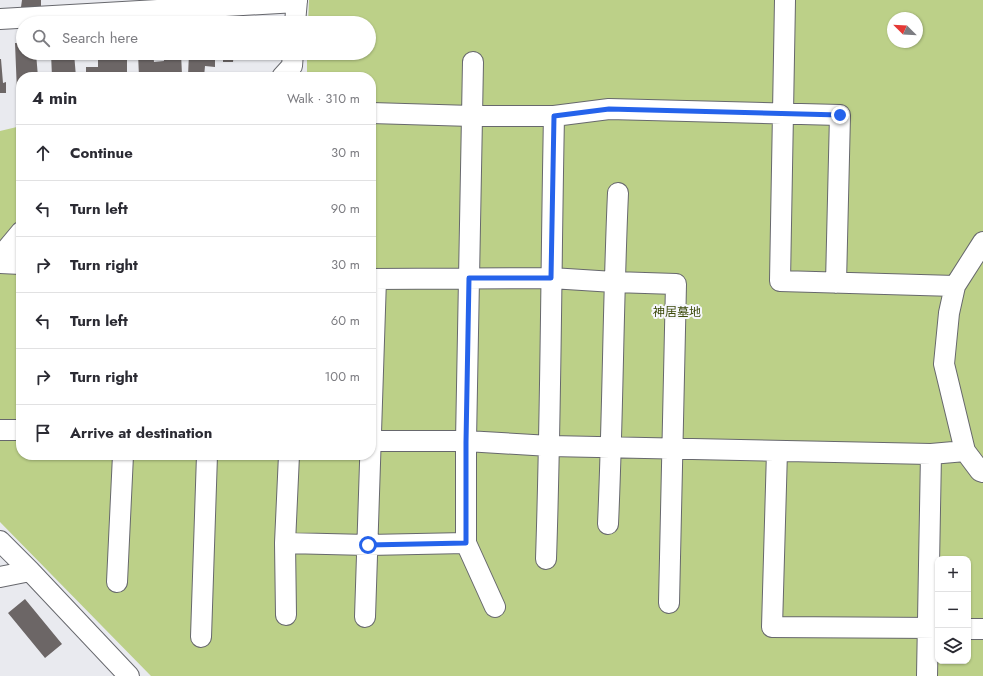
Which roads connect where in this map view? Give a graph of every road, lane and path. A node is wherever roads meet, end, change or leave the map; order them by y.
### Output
1 (785, 0) edge
2 (297, 1) edge
3 (50, 16) edge
4 (296, 16) edge
5 (16, 18) edge
6 (0, 19) edge
7 (473, 62) dead end
8 (376, 113) edge
9 (783, 114) junction
10 (472, 116) junction
11 (554, 116) junction
12 (618, 193) dead end
13 (16, 238) edge
14 (983, 242) edge
15 (0, 256) edge
16 (0, 263) edge
17 (16, 264) edge
18 (469, 278) junction
19 (551, 278) junction
20 (376, 279) edge
21 (614, 282) junction
22 (836, 283) junction
23 (955, 286) junction
24 (0, 430) edge
25 (16, 430) edge
26 (376, 441) edge
27 (466, 442) junction
28 (550, 446) junction
29 (612, 448) junction
30 (672, 449) junction
31 (777, 451) junction
32 (965, 451) junction
33 (930, 454) junction
34 (123, 460) edge
35 (207, 460) edge
36 (289, 460) edge
37 (370, 460) edge
38 (983, 472) edge
39 (608, 524) dead end
40 (0, 541) edge
41 (285, 543) junction
42 (466, 543) junction
43 (368, 545) junction
44 (546, 559) dead end
45 (30, 571) junction
46 (0, 577) edge
47 (117, 582) dead end
48 (669, 603) dead end
49 (495, 607) dead end
50 (286, 615) dead end
51 (365, 617) dead end
52 (933, 628) edge
53 (971, 629) edge
54 (983, 629) edge
55 (201, 637) dead end
56 (129, 676) edge
57 (927, 676) edge

1 - 9 street
2 - 3 street
2 - 4 street
5 - 6 street
7 - 10 street
8 - 10 street
9 - 11 street
9 - 22 street
9 - 22 street
10 - 11 street
10 - 18 street
11 - 19 street
12 - 21 street
13 - 15 street
14 - 23 street
16 - 17 street
18 - 19 street
18 - 20 street
18 - 27 street
19 - 21 street
19 - 28 street
21 - 29 street
21 - 30 street
22 - 23 street
23 - 32 street
24 - 25 street
26 - 27 street
27 - 28 street
27 - 42 street
28 - 29 street
28 - 44 street
29 - 30 street
29 - 39 street
30 - 31 street
30 - 48 street
31 - 33 street
31 - 52 street
32 - 33 street
32 - 38 street
33 - 52 street
34 - 47 street
35 - 55 street
36 - 41 street
37 - 43 street
40 - 45 street
41 - 43 street
41 - 50 street
42 - 43 street
42 - 49 street
43 - 51 street
45 - 46 street
45 - 56 street
52 - 57 street
53 - 54 street

